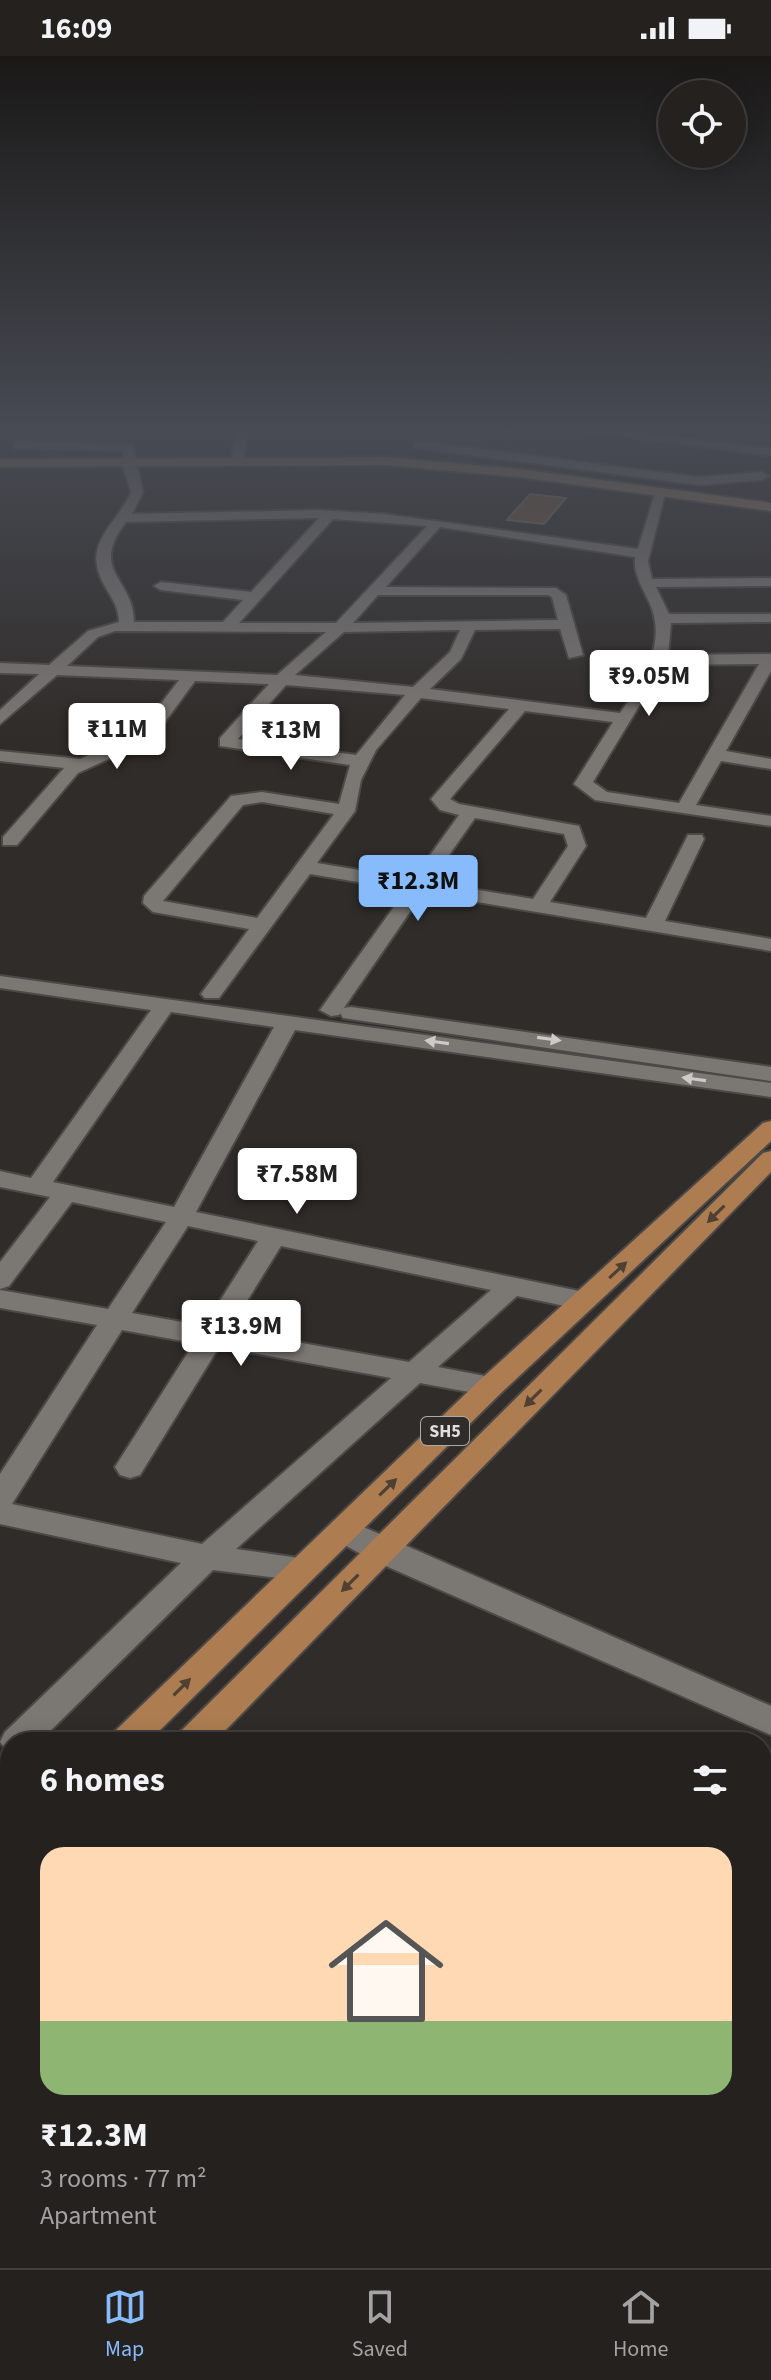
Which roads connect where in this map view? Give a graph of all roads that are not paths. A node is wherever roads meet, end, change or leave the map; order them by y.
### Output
1 (113, 531) edge
2 (314, 531) edge
3 (429, 531) edge
4 (492, 531) edge
5 (653, 531) edge
6 (643, 554) junction
7 (771, 582) edge
8 (646, 583) junction
9 (161, 586) dead end
10 (375, 591) junction
11 (254, 597) junction
12 (771, 618) edge
13 (664, 619) junction
14 (566, 624) junction
15 (126, 626) junction
16 (468, 626) junction
17 (227, 627) junction
18 (340, 628) junction
19 (575, 655) dead end
20 (657, 660) junction
21 (769, 665) edge
22 (0, 668) edge
23 (55, 670) junction
24 (192, 674) junction
25 (283, 678) junction
26 (418, 691) junction
27 (521, 705) junction
28 (0, 719) edge
29 (626, 719) junction
30 (716, 755) junction
31 (0, 756) edge
32 (361, 761) junction
33 (79, 764) junction
34 (771, 764) edge
35 (685, 809) junction
36 (346, 811) junction
37 (470, 812) junction
38 (771, 821) edge
39 (695, 839) dead end
40 (10, 841) dead end
41 (304, 867) junction
42 (418, 886) junction
43 (538, 906) junction
44 (260, 925) junction
45 (653, 925) junction
46 (771, 945) edge
47 (0, 966) edge
48 (0, 982) edge
49 (212, 994) junction
50 (167, 1003) junction
51 (331, 1010) junction
52 (289, 1020) junction
53 (771, 1074) edge
54 (771, 1090) edge
55 (771, 1128) edge
56 (771, 1158) edge
57 (0, 1179) edge
58 (37, 1187) junction
59 (66, 1193) junction
60 (181, 1217) junction
61 (274, 1236) junction
62 (0, 1280) edge
63 (512, 1286) junction
64 (0, 1299) edge
65 (584, 1301) junction
66 (113, 1319) junction
67 (211, 1337) junction
68 (417, 1374) junction
69 (491, 1386) junction
70 (130, 1467) dead end
71 (0, 1498) edge
72 (0, 1513) edge
73 (343, 1530) junction
74 (381, 1551) junction
75 (207, 1557) junction
76 (302, 1569) junction
77 (771, 1721) edge
78 (27, 1732) edge
79 (136, 1732) edge
80 (202, 1732) edge

1 - 15 street
2 - 11 street
3 - 10 street
4 - 6 street
5 - 6 street
6 - 8 street
7 - 8 street
8 - 13 street
9 - 11 street
10 - 14 street
10 - 18 street
11 - 17 street
12 - 13 street
13 - 20 street
14 - 16 street
14 - 19 street
15 - 17 street
15 - 23 street
16 - 18 street
16 - 26 street
17 - 18 street
18 - 25 street
20 - 21 street
20 - 29 street
21 - 30 street
22 - 23 street
23 - 24 street
23 - 28 street
24 - 25 street
24 - 33 street
25 - 26 street
25 - 32 street
26 - 27 street
26 - 32 street
27 - 29 street
27 - 37 street
29 - 35 street
30 - 34 street
30 - 35 street
31 - 33 street
32 - 36 street
33 - 40 street
35 - 38 street
36 - 41 street
36 - 44 street
37 - 42 street
37 - 43 street
39 - 45 street
41 - 42 street
41 - 44 street
42 - 43 street
42 - 51 street
43 - 45 street
44 - 49 street
45 - 46 street
47 - 49 street
48 - 50 street
49 - 51 street
50 - 52 street
50 - 58 street
51 -> 53 street
54 -> 52 street
52 - 60 street
65 -> 55 main road, SH5
56 -> 74 main road, SH5
57 - 58 street
58 - 59 street
59 - 60 street
59 - 62 street
60 - 61 street
60 - 66 street
61 - 63 street
61 - 67 street
63 - 65 street
63 - 68 street
64 - 66 street
65 - 69 main road, SH5
66 - 67 street
66 - 71 street
67 - 68 street
67 - 70 street
68 - 69 street
68 - 75 street
73 -> 69 main road, SH5
72 - 75 street
73 - 74 street
73 - 76 main road, SH5
74 - 77 street
74 -> 80 main road, SH5
75 - 76 street
75 - 78 street
79 -> 76 main road, SH5

